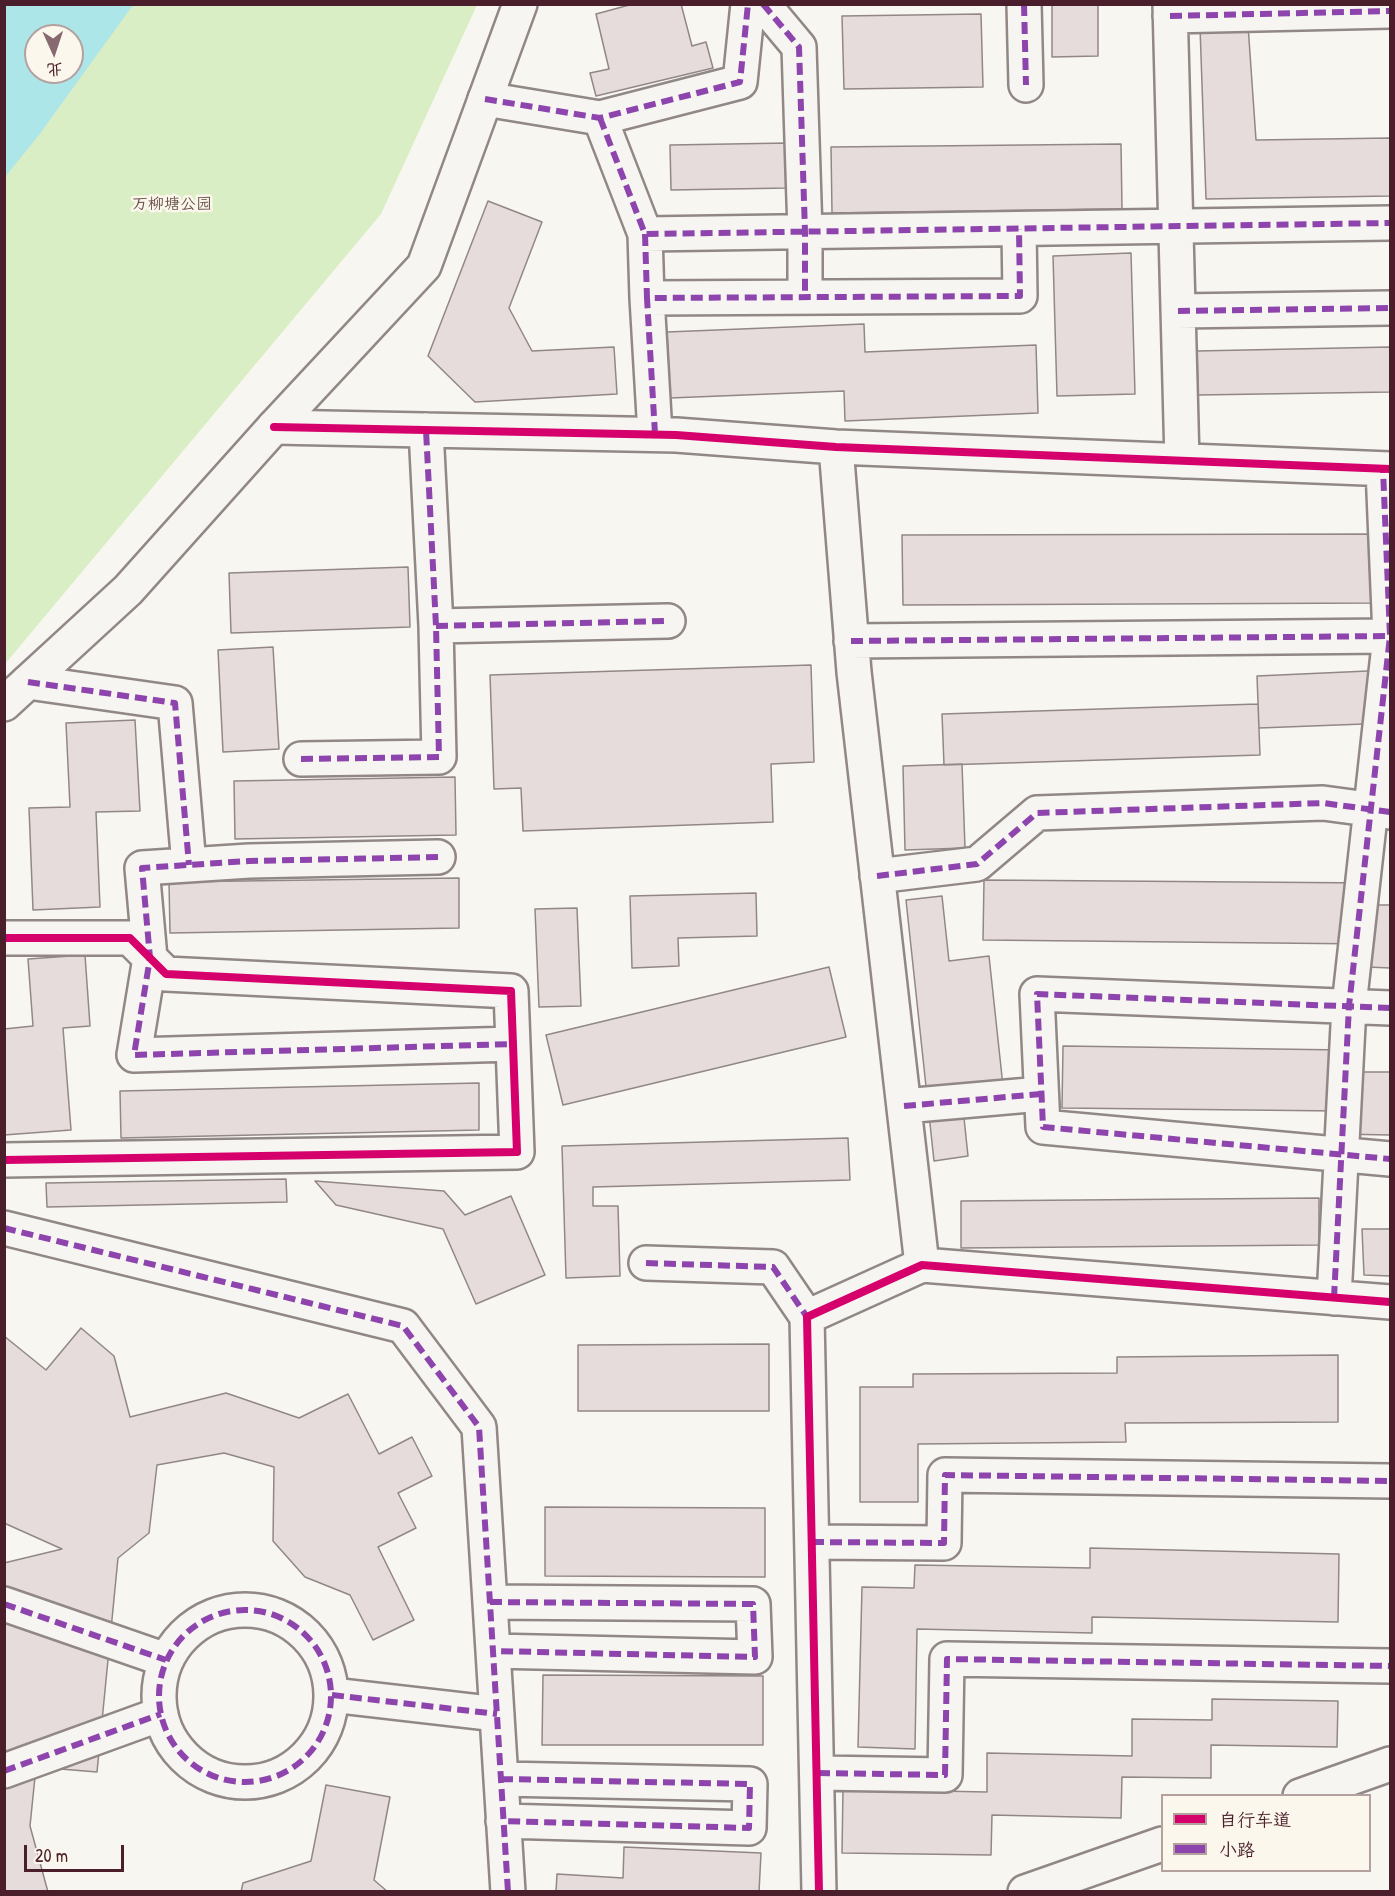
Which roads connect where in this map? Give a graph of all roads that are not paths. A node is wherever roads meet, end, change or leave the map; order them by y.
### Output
1 (520, 4) edge
2 (748, 4) edge
3 (763, 4) edge
4 (1024, 4) edge
5 (1170, 10) edge
6 (1390, 11) edge
7 (1026, 86) dead end
8 (485, 99) junction
9 (600, 118) junction
10 (1390, 224) edge
11 (1176, 226) junction
12 (1019, 229) junction
13 (805, 232) junction
14 (645, 234) junction
15 (805, 297) junction
16 (647, 298) junction
17 (1390, 308) edge
18 (1178, 312) junction
19 (274, 428) junction
20 (426, 430) junction
21 (655, 434) junction
22 (836, 447) junction
23 (1182, 461) junction
24 (1387, 469) edge
25 (668, 621) dead end
26 (436, 627) junction
27 (1390, 636) edge
28 (851, 641) junction
29 (28, 682) junction
30 (4, 704) edge
31 (301, 759) dead end
32 (1381, 810) edge
33 (438, 857) dead end
34 (189, 865) junction
35 (877, 876) junction
36 (4, 938) edge
37 (150, 957) junction
38 (1348, 1006) junction
39 (1390, 1008) edge
40 (513, 1044) junction
41 (1041, 1094) junction
42 (904, 1106) junction
43 (1342, 1154) junction
44 (1390, 1159) edge
45 (4, 1160) edge
46 (4, 1228) edge
47 (646, 1263) dead end
48 (922, 1265) junction
49 (1334, 1298) junction
50 (1390, 1302) edge
51 (807, 1317) junction
52 (1390, 1480) edge
53 (812, 1542) junction
54 (490, 1602) junction
55 (4, 1604) edge
56 (493, 1652) junction
57 (166, 1660) junction
58 (1390, 1666) edge
59 (332, 1695) junction
60 (161, 1714) junction
61 (497, 1714) junction
62 (1390, 1764) edge
63 (4, 1771) edge
64 (818, 1773) junction
65 (501, 1779) junction
66 (1306, 1794) edge
67 (503, 1821) junction
68 (1161, 1844) edge
69 (508, 1892) edge
70 (819, 1892) edge
71 (1025, 1892) edge

1 - 8 street
2 - 9 street
3 - 13 street
4 - 7 street
5 - 6 street
5 - 11 street
8 - 9 street
8 - 19 street
9 - 14 street
10 - 11 street
11 - 12 street
11 - 18 street
12 - 13 street
12 - 15 street
13 - 14 street
13 - 15 street
14 - 16 street
15 - 16 street
16 - 21 street
17 - 18 street
18 - 23 street
19 - 20 street
19 - 29 street
20 - 21 street
20 - 26 street
21 - 22 street
22 - 23 street
22 - 28 street
23 - 24 street
24 - 27 street
25 - 26 street
26 - 31 street
27 - 28 street
27 - 32 street
28 - 35 street
29 - 30 street
29 - 34 street
32 - 35 street
32 - 38 street
33 - 34 street
34 - 37 street
35 - 42 street
36 - 37 street
37 - 40 street
37 - 40 street
38 - 39 street
38 - 41 street
38 - 43 street
40 - 45 street
41 - 42 street
41 - 43 street
42 - 48 street
43 - 44 street
43 - 49 street
46 - 54 street
47 - 51 street
48 - 49 street
48 - 51 street
49 - 50 street
51 - 53 street
52 - 53 street
53 - 64 street
54 - 56 street
54 - 56 street
55 - 57 street
56 - 61 street
57 - 59 street
57 - 60 street
58 - 64 street
59 - 60 street
59 - 61 street
60 - 63 street
61 - 65 street
62 - 66 street
64 - 70 street
65 - 67 street
65 - 67 street
67 - 69 street
68 - 71 street

